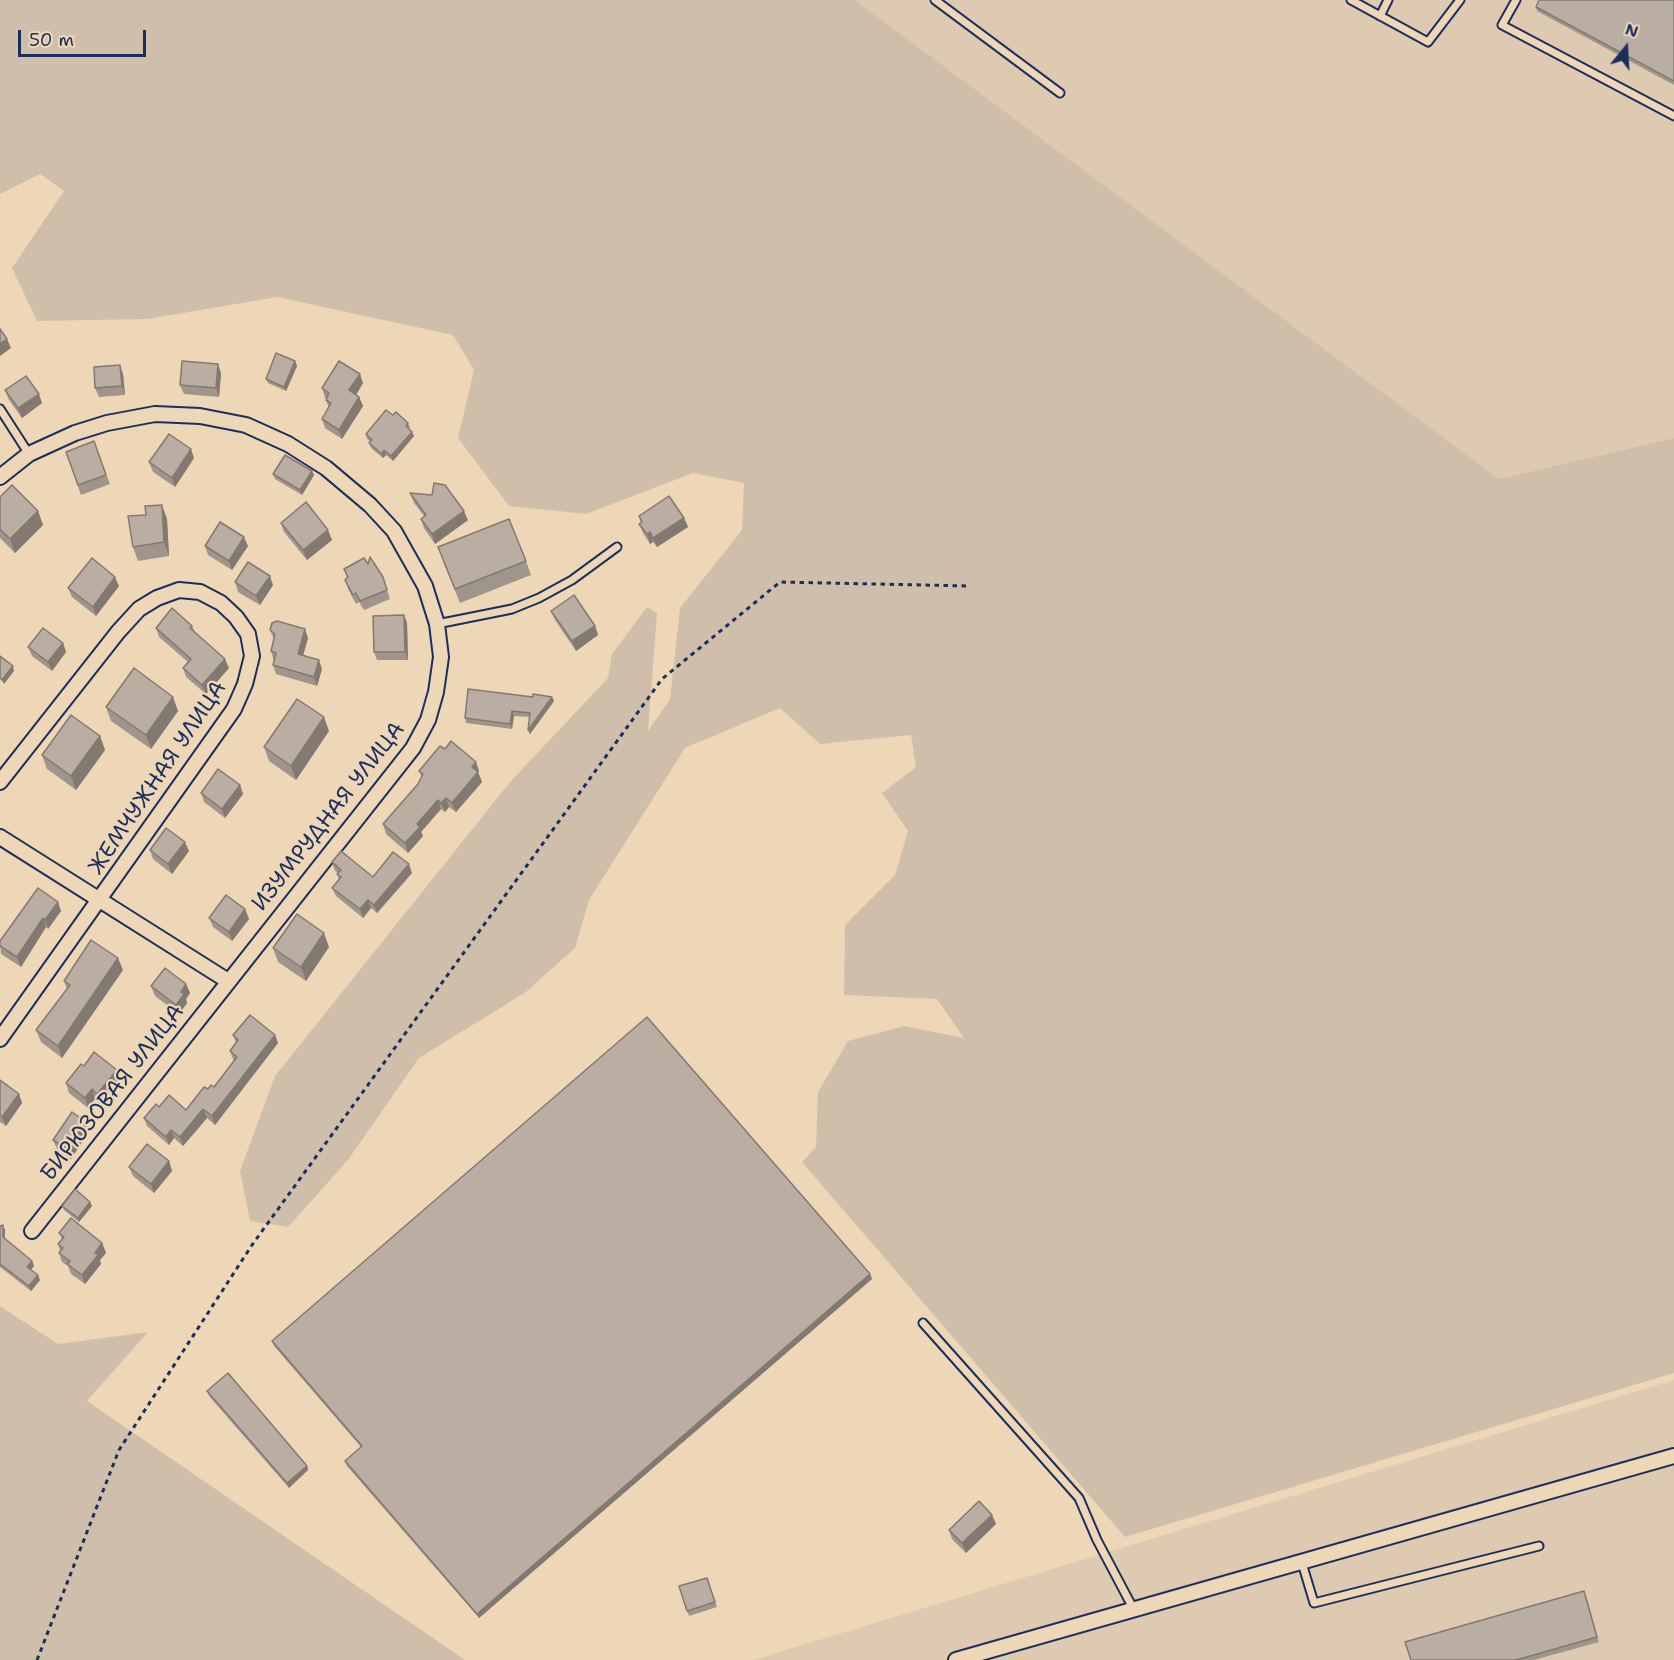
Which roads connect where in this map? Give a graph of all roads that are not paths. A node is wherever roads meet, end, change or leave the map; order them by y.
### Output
1 (935, 0) edge
2 (1351, 0) edge
3 (1389, 0) edge
4 (1460, 0) edge
5 (1516, 0) edge
6 (1380, 16) junction
7 (1060, 93) dead end
8 (1674, 116) edge
9 (0, 409) edge
10 (29, 454) junction
11 (0, 477) edge
12 (617, 547) dead end
13 (437, 624) junction
14 (0, 782) edge
15 (0, 837) edge
16 (101, 900) junction
17 (228, 981) junction
18 (0, 1039) edge
19 (32, 1231) dead end
20 (923, 1323) dead end
21 (1674, 1456) edge
22 (1539, 1546) dead end
23 (1302, 1563) junction
24 (1134, 1610) junction
25 (956, 1660) edge

1 - 7 lane
2 - 6 lane
3 - 6 lane
4 - 6 lane
5 - 8 lane
9 - 10 lane
10 - 11 street, ИЗУМРУДНАЯ УЛИЦА
10 - 13 street, ИЗУМРУДНАЯ УЛИЦА
12 - 13 lane
13 - 17 street, ИЗУМРУДНАЯ УЛИЦА
14 - 16 street, ЖЕМЧУЖНАЯ УЛИЦА
15 - 16 street
16 - 17 street
16 - 18 street, ЖЕМЧУЖНАЯ УЛИЦА
17 - 19 street, БИРЮЗОВАЯ УЛИЦА
20 - 24 lane
21 - 23 street
22 - 23 lane
23 - 24 street
24 - 25 street

